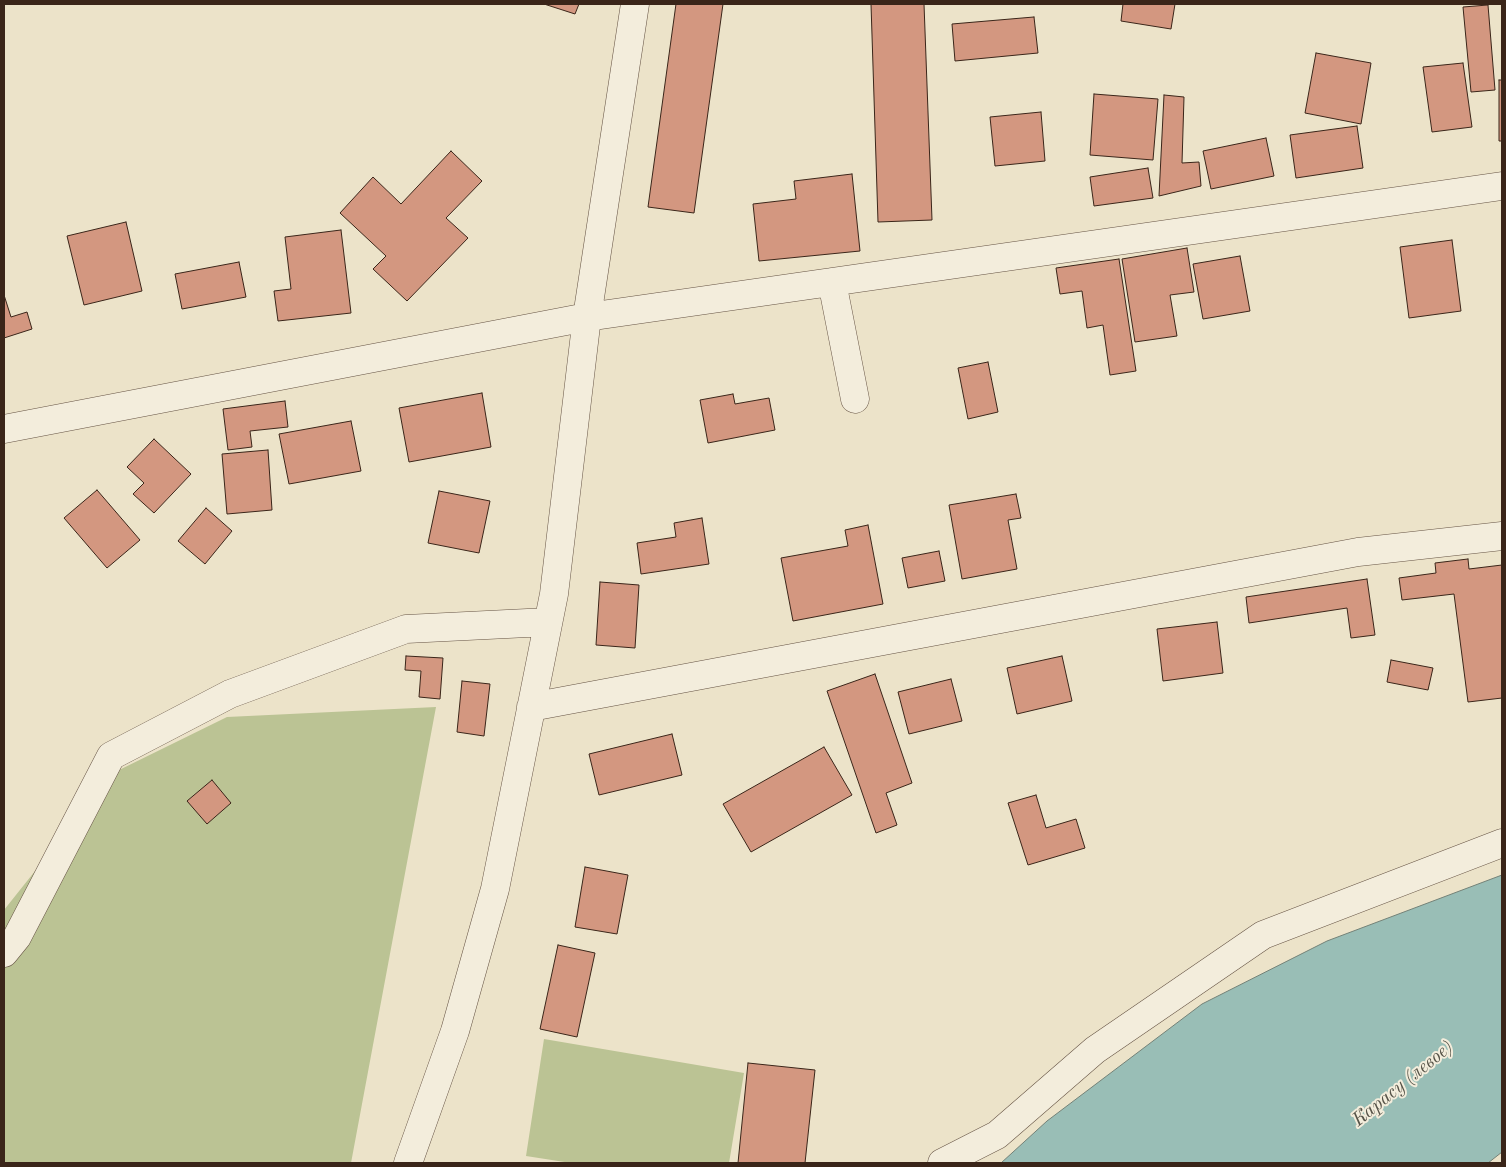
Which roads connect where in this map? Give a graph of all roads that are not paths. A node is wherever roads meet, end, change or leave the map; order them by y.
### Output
1 (635, 4) edge
2 (1502, 186) edge
3 (832, 282) junction
4 (587, 317) junction
5 (855, 399) dead end
6 (4, 429) edge
7 (1502, 536) edge
8 (548, 622) junction
9 (531, 707) junction
10 (1502, 843) edge
11 (4, 953) edge
12 (408, 1163) edge
13 (942, 1163) edge

1 - 4 street
2 - 3 street
3 - 4 street
3 - 5 street
4 - 6 street
4 - 8 street
7 - 9 street
8 - 9 street
8 - 11 street
9 - 12 street
10 - 13 street

